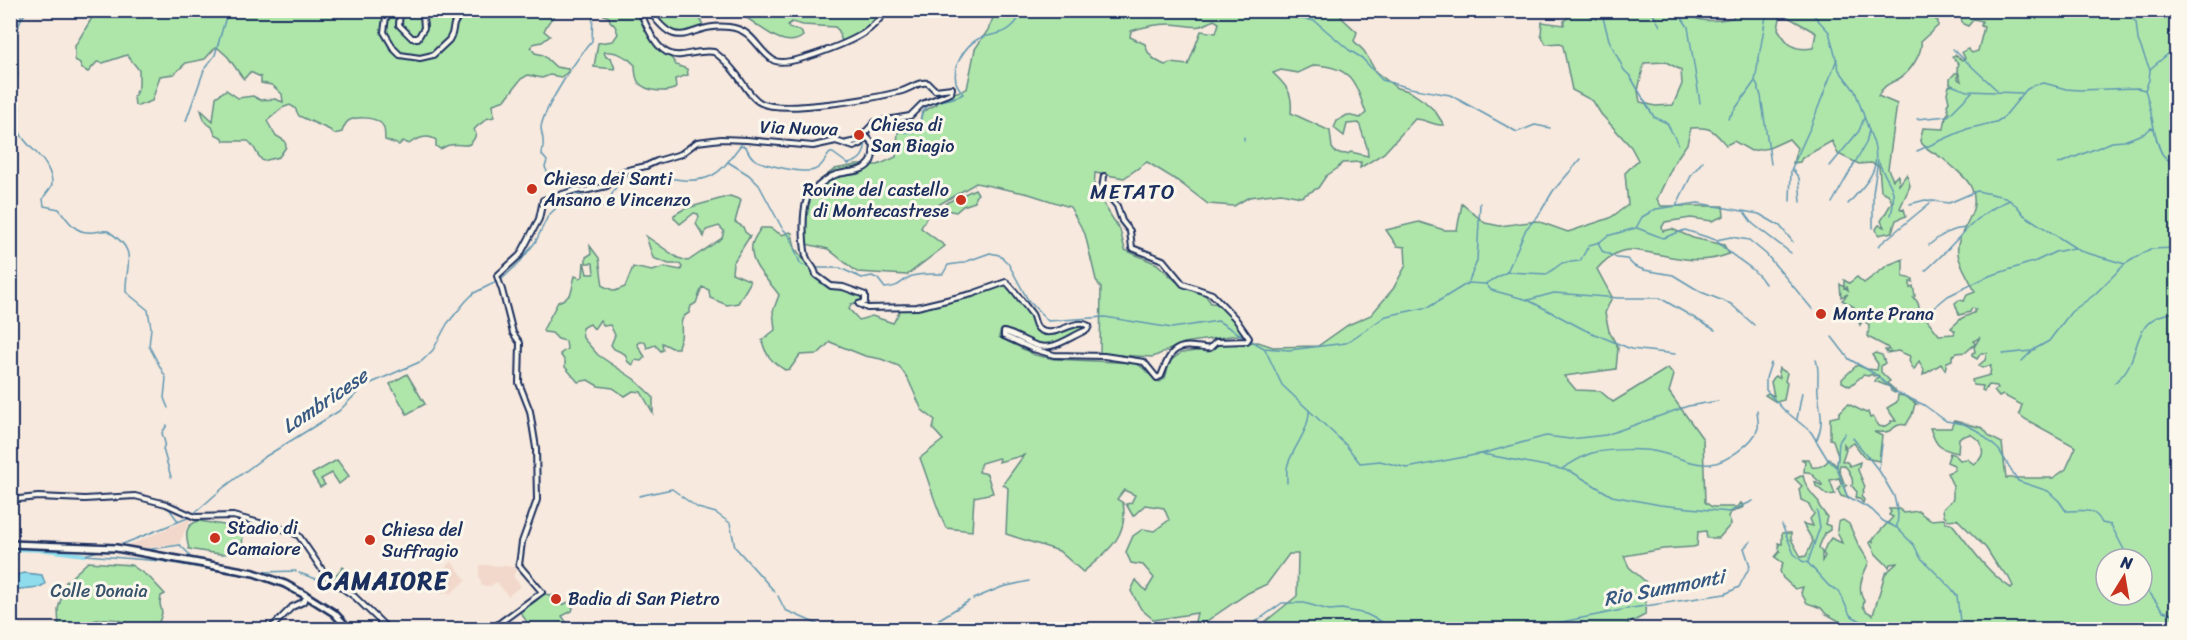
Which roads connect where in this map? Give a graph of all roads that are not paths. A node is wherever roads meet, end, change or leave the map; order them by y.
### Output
1 (387, 10) edge
2 (400, 10) edge
3 (462, 10) edge
4 (639, 10) edge
5 (649, 10) edge
6 (887, 10) edge
7 (423, 14) dead end
8 (845, 144) junction
9 (1104, 176) dead end
10 (10, 501) edge
11 (10, 544) edge
12 (305, 599) junction
13 (269, 630) edge
14 (350, 630) edge
15 (389, 630) edge
16 (490, 630) edge

1 - 3 street
2 - 7 street
4 - 8 street, Via Nuova
5 - 6 street
8 - 9 street
8 - 16 street, Via Nuova
10 - 15 street
11 - 12 main road
12 - 13 street
12 - 14 main road

